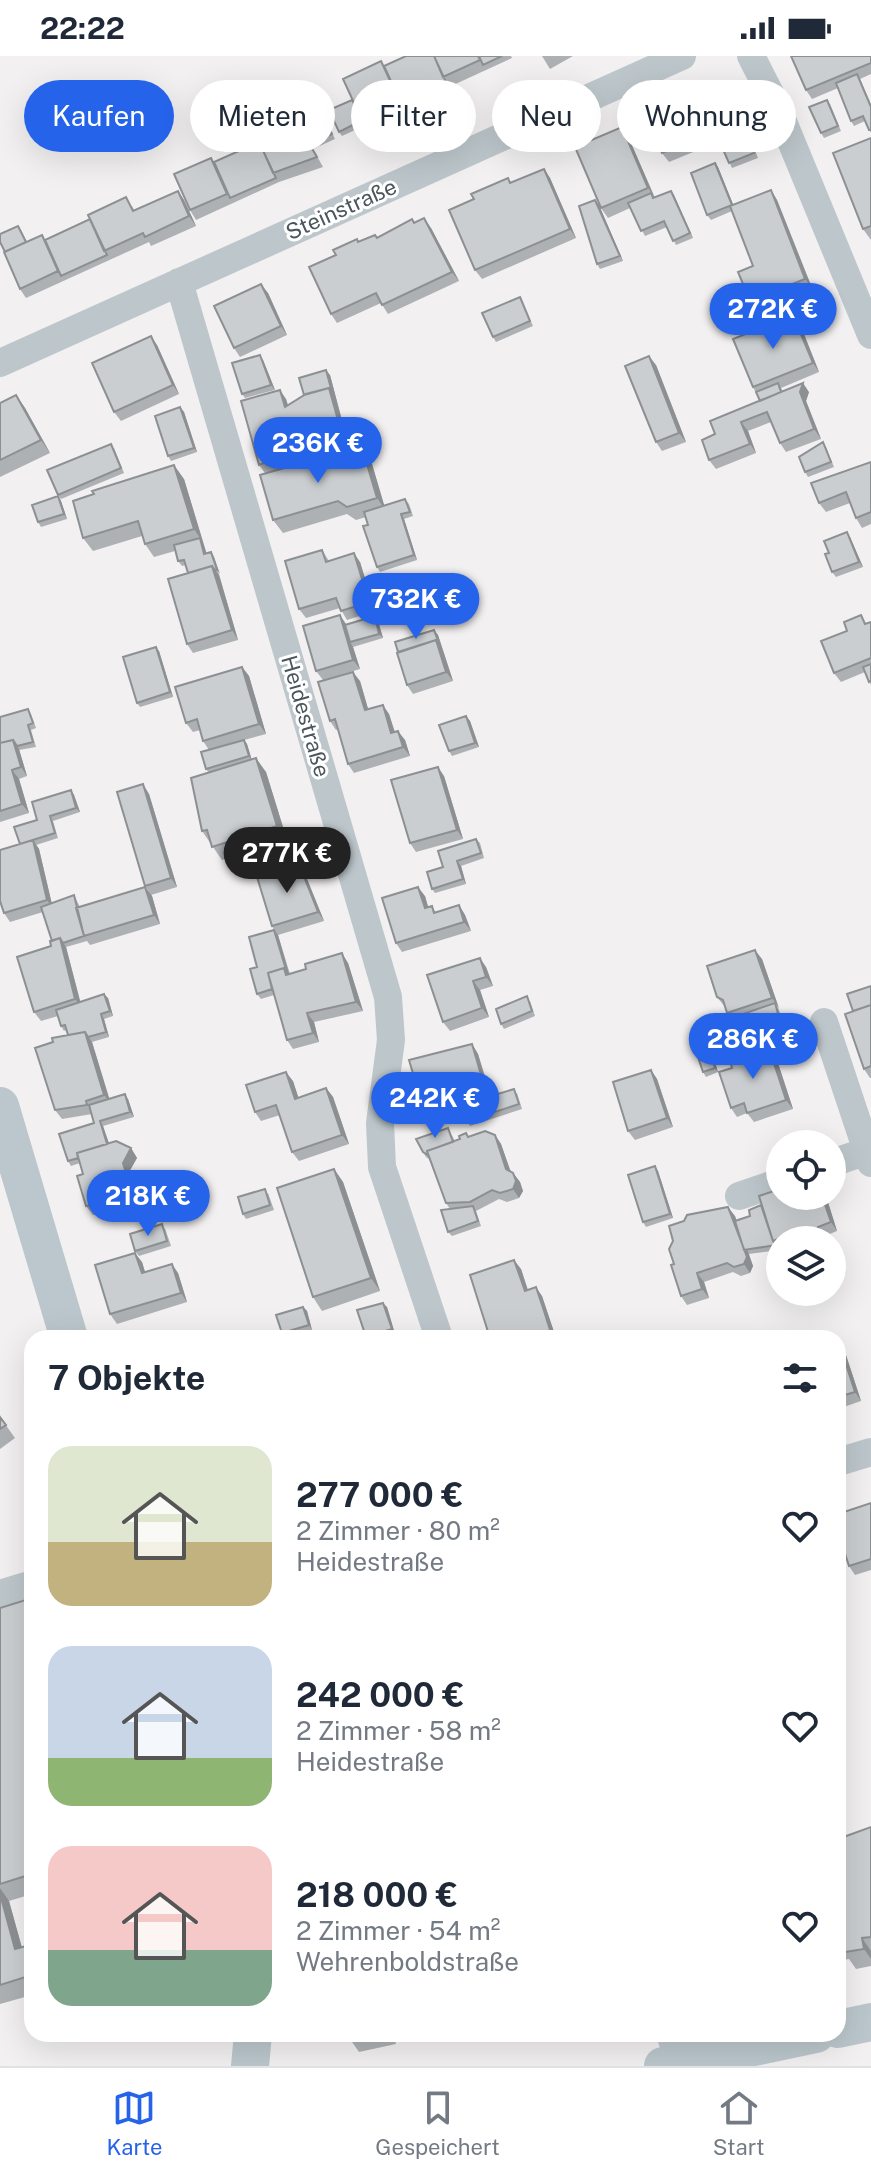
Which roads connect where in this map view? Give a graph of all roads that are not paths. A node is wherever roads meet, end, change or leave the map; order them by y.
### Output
1 (682, 56) edge
2 (751, 56) edge
3 (179, 282) junction
4 (871, 335) edge
5 (0, 363) edge
6 (824, 1022) dead end
7 (0, 1106) edge
8 (869, 1157) edge
9 (846, 1161) edge
10 (766, 1187) edge
11 (739, 1196) dead end
12 (67, 1330) edge
13 (436, 1330) edge
14 (871, 1452) edge
15 (846, 1460) edge
16 (24, 1586) edge
17 (0, 1594) edge
18 (871, 2022) edge
19 (846, 2027) edge
20 (252, 2042) edge
21 (758, 2042) edge
22 (671, 2054) edge
23 (250, 2066) edge

1 - 3 street, Steinstraße
2 - 4 street
3 - 5 street, Steinstraße
3 - 13 street, Heidestraße
6 - 8 street
7 - 12 street
8 - 9 street
10 - 11 street
14 - 15 street
16 - 17 street
18 - 19 street
20 - 23 street
21 - 22 street

